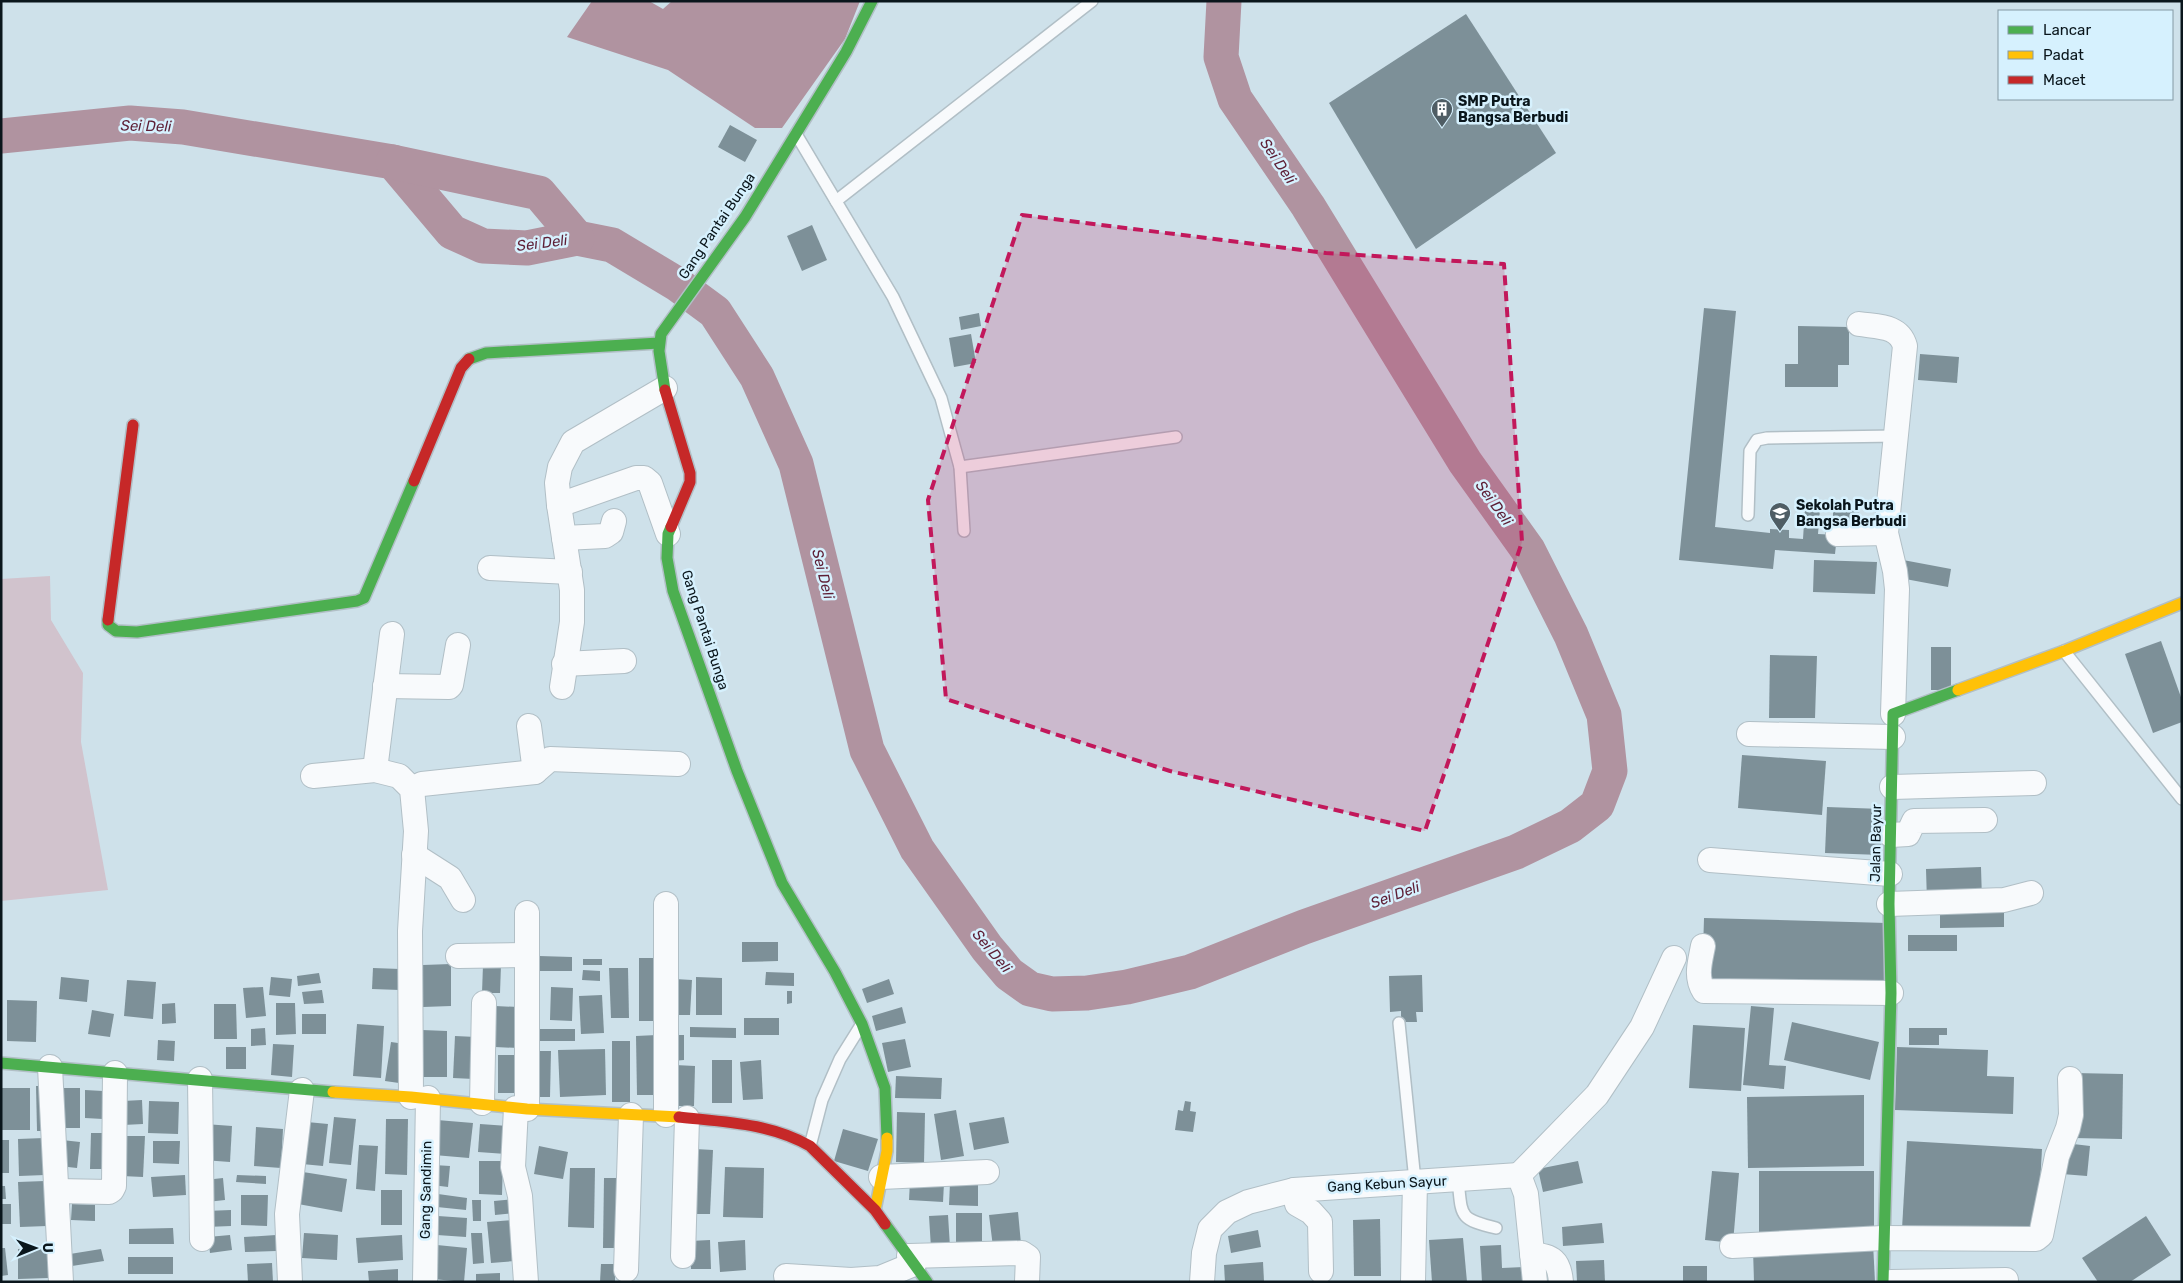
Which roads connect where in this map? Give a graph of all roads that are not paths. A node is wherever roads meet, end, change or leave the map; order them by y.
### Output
1 (872, 1) edge
2 (1092, 1) edge
3 (796, 133) junction
4 (836, 201) junction
5 (1859, 324) dead end
6 (659, 343) junction
7 (665, 388) junction
8 (133, 425) dead end
9 (1897, 436) junction
10 (1176, 437) dead end
11 (960, 467) junction
12 (558, 505) junction
13 (1748, 515) dead end
14 (614, 521) dead end
15 (964, 531) dead end
16 (1886, 533) junction
17 (668, 534) junction
18 (1838, 534) dead end
19 (564, 538) junction
20 (490, 568) dead end
21 (570, 572) junction
22 (2182, 603) edge
23 (392, 634) dead end
24 (458, 645) dead end
25 (2064, 651) junction
26 (624, 661) dead end
27 (386, 686) junction
28 (529, 726) dead end
29 (1893, 726) junction
30 (1749, 734) dead end
31 (678, 764) dead end
32 (375, 770) junction
33 (535, 772) junction
34 (313, 776) dead end
35 (2034, 783) dead end
36 (1892, 787) junction
37 (412, 789) junction
38 (2182, 799) edge
39 (1985, 820) dead end
40 (1891, 835) junction
41 (414, 855) junction
42 (1710, 860) dead end
43 (1890, 874) junction
44 (2031, 893) dead end
45 (463, 900) dead end
46 (666, 904) dead end
47 (1889, 904) junction
48 (527, 913) dead end
49 (1702, 946) dead end
50 (527, 955) junction
51 (458, 956) dead end
52 (1674, 958) dead end
53 (1891, 993) junction
54 (484, 1003) dead end
55 (862, 1024) junction
56 (1399, 1024) dead end
57 (1, 1063) edge
58 (50, 1068) junction
59 (115, 1072) junction
60 (200, 1079) junction
61 (2070, 1079) dead end
62 (302, 1090) junction
63 (419, 1098) junction
64 (482, 1103) junction
65 (522, 1108) junction
66 (631, 1115) junction
67 (677, 1116) junction
68 (810, 1146) junction
69 (987, 1172) dead end
70 (1519, 1175) junction
71 (881, 1177) junction
72 (1458, 1180) junction
73 (1415, 1181) junction
74 (1294, 1190) junction
75 (57, 1191) junction
76 (875, 1210) junction
77 (1496, 1228) dead end
78 (1883, 1238) junction
79 (202, 1239) dead end
80 (1732, 1246) dead end
81 (1532, 1254) junction
82 (683, 1256) dead end
83 (917, 1267) edge
84 (626, 1270) dead end
85 (1321, 1271) dead end
86 (786, 1276) dead end
87 (2006, 1280) dead end
88 (62, 1282) edge
89 (290, 1282) edge
90 (425, 1282) edge
91 (526, 1282) edge
92 (1027, 1282) edge
93 (1202, 1282) edge
94 (1414, 1282) edge
95 (1535, 1282) edge
96 (1561, 1282) edge
97 (1883, 1282) edge
98 (1891, 1282) edge

1 - 3 street, Gang Pantai Bunga
2 - 4 lane
3 - 4 lane
3 - 6 street, Gang Pantai Bunga
4 - 11 lane
5 - 9 street
6 - 7 street, Gang Pantai Bunga
6 - 8 street
7 - 12 street
7 - 17 street, Gang Pantai Bunga
9 - 13 lane
9 - 16 street
10 - 11 lane
11 - 15 lane
12 - 17 street
12 - 19 street
14 - 19 street
16 - 18 street
16 - 29 street
17 - 55 street, Gang Pantai Bunga
19 - 21 street
20 - 21 street
21 - 26 street
22 - 25 street
23 - 27 street
24 - 27 street
25 - 29 street
25 - 38 lane
27 - 32 street
28 - 33 street
29 - 30 street
29 - 36 street, Jalan Bayur
31 - 33 street
32 - 34 street
32 - 37 street
33 - 37 street
35 - 36 street
36 - 40 street, Jalan Bayur
37 - 41 street, Gang Sandimin
39 - 40 street
40 - 43 street, Jalan Bayur
41 - 45 street
41 - 63 street, Gang Sandimin
42 - 43 street
43 - 47 street, Jalan Bayur
44 - 47 street
46 - 67 street
47 - 53 street, Jalan Bayur
48 - 50 street
49 - 53 street
50 - 51 street
50 - 65 street
52 - 70 street
53 - 78 street, Jalan Bayur
54 - 64 street
55 - 68 lane
55 - 71 street, Gang Pantai Bunga
56 - 73 lane
57 - 58 street
58 - 59 street
58 - 75 street
59 - 60 street
59 - 75 street
60 - 62 street
60 - 79 street
61 - 78 street
62 - 63 street
62 - 89 street
63 - 64 street
63 - 90 street, Gang Sandimin
64 - 65 street
65 - 66 street
65 - 91 street
66 - 67 street
66 - 84 street
67 - 68 street
67 - 82 street
68 - 76 street
69 - 71 street
70 - 72 street, Gang Kebun Sayur
70 - 81 street
71 - 76 street, Gang Pantai Bunga
72 - 73 street, Gang Kebun Sayur
72 - 77 lane
73 - 74 street, Gang Kebun Sayur
73 - 94 street
74 - 85 street
74 - 93 street, Gang Kebun Sayur
75 - 88 street
76 - 83 street
78 - 80 street
78 - 97 street, Jalan Bayur
81 - 95 street
81 - 96 street
83 - 86 street
83 - 92 street
87 - 98 street

